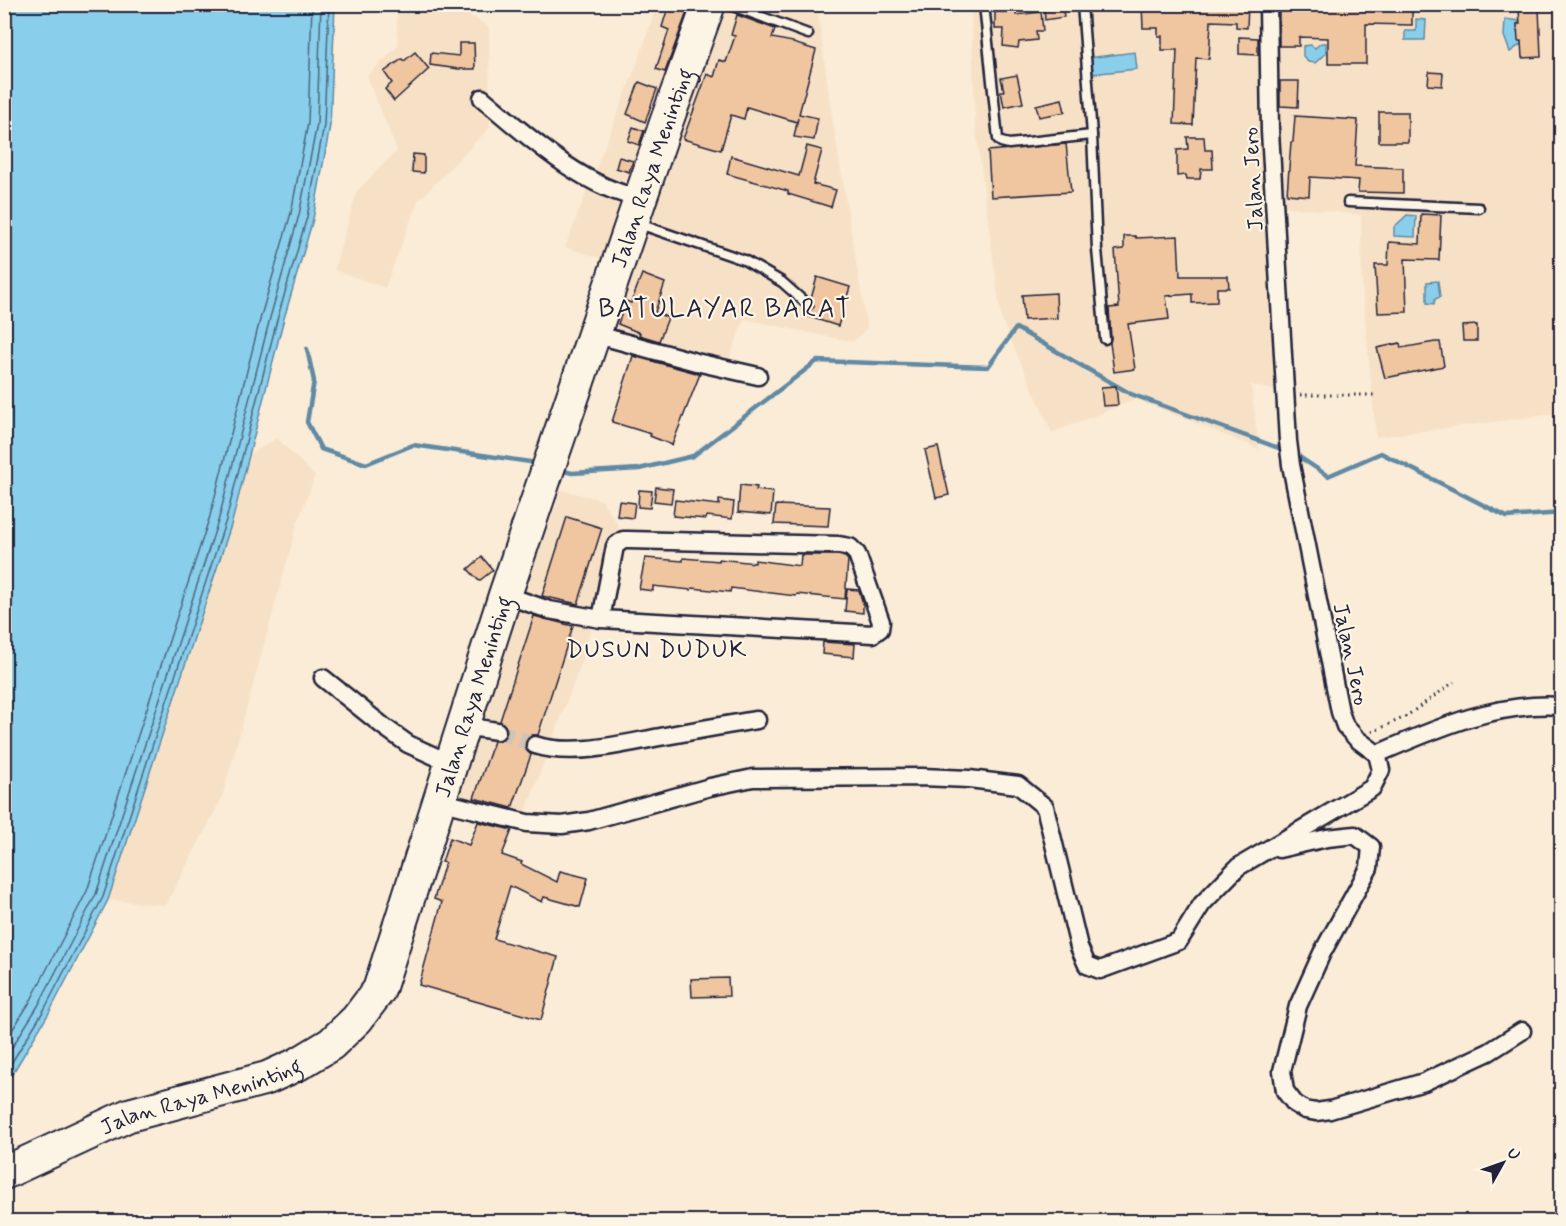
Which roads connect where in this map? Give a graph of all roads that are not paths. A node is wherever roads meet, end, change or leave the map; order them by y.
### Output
1 (709, 4) edge
2 (726, 4) edge
3 (984, 4) edge
4 (1082, 4) edge
5 (1268, 4) edge
6 (808, 34) dead end
7 (482, 98) dead end
8 (1092, 135) junction
9 (1348, 202) dead end
10 (1479, 208) dead end
11 (637, 210) junction
12 (808, 305) dead end
13 (594, 334) junction
14 (1106, 339) dead end
15 (758, 376) dead end
16 (506, 595) junction
17 (601, 619) junction
18 (323, 678) dead end
19 (1562, 706) edge
20 (757, 720) dead end
21 (463, 726) junction
22 (497, 731) tunnel mouth
23 (535, 745) tunnel mouth
24 (1377, 754) junction
25 (452, 764) junction
26 (439, 801) junction
27 (1264, 852) junction
28 (1522, 1031) dead end
29 (4, 1173) edge

1 - 11 highway, Jalan Raya Meninting
2 - 6 lane
3 - 8 lane
4 - 8 lane
5 - 24 street, Jalan Jero
7 - 11 street
8 - 14 lane
9 - 10 lane
11 - 12 lane
11 - 13 highway, Jalan Raya Meninting
13 - 15 street
13 - 16 highway, Jalan Raya Meninting
16 - 17 street
16 - 21 highway, Jalan Raya Meninting
17 - 17 street
18 - 25 street
19 - 24 street
20 - 23 street
21 - 22 street
21 - 25 highway, Jalan Raya Meninting
24 - 27 street
25 - 26 highway, Jalan Raya Meninting
26 - 27 street
26 - 29 highway, Jalan Raya Meninting
27 - 28 street

